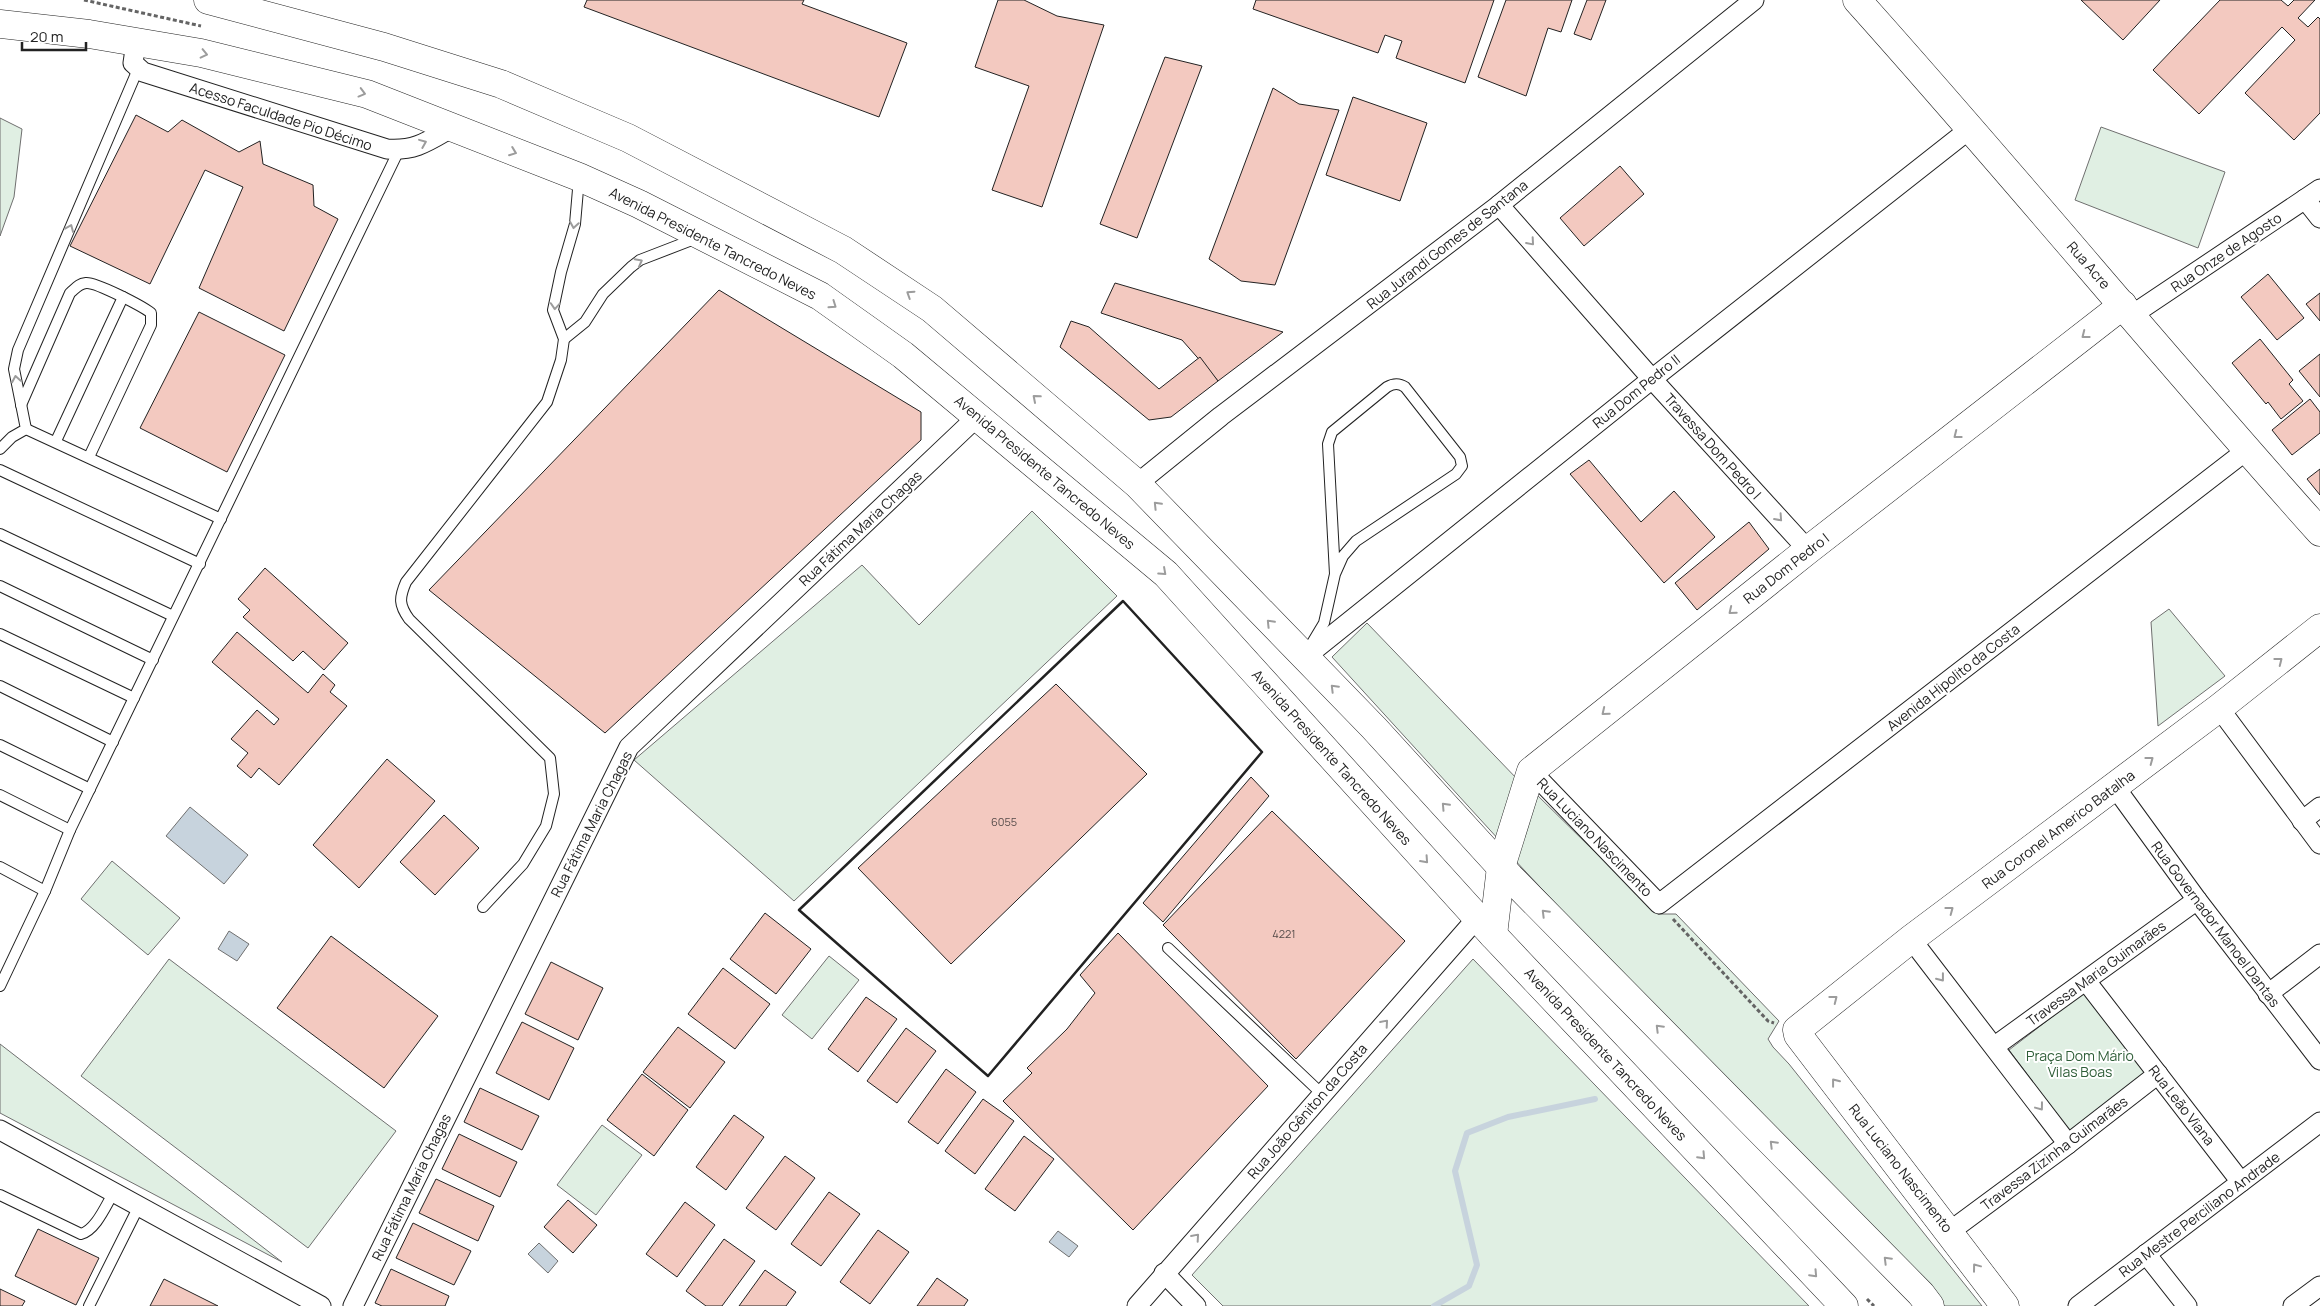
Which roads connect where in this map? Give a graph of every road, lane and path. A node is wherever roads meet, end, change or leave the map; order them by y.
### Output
1 (208, 0) edge
2 (1754, 0) edge
3 (1857, 0) edge
4 (0, 24) edge
5 (136, 42) junction
6 (138, 69) junction
7 (451, 128) junction
8 (1971, 128) junction
9 (399, 150) junction
10 (579, 177) junction
11 (2312, 194) edge
12 (1499, 205) junction
13 (2320, 218) edge
14 (700, 237) junction
15 (123, 297) junction
16 (2128, 310) junction
17 (564, 339) junction
18 (1652, 379) junction
19 (21, 406) junction
20 (978, 416) junction
21 (26, 429) junction
22 (56, 441) junction
23 (0, 449) edge
24 (2246, 450) junction
25 (90, 457) junction
26 (0, 470) edge
27 (1136, 484) junction
28 (221, 519) junction
29 (2320, 532) edge
30 (0, 534) edge
31 (1808, 550) junction
32 (200, 564) junction
33 (1335, 574) junction
34 (0, 586) edge
35 (173, 616) junction
36 (2320, 628) edge
37 (0, 634) edge
38 (1304, 658) junction
39 (153, 660) junction
40 (0, 686) edge
41 (134, 698) junction
42 (2219, 708) junction
43 (113, 742) junction
44 (0, 745) edge
45 (1531, 771) junction
46 (2114, 787) junction
47 (90, 789) junction
48 (0, 795) edge
49 (2320, 807) edge
50 (2302, 821) junction
51 (70, 830) junction
52 (2320, 844) edge
53 (1496, 861) junction
54 (0, 867) edge
55 (45, 891) junction
56 (2197, 900) junction
57 (1659, 904) junction
58 (483, 907) dead end
59 (1485, 926) junction
60 (1911, 939) junction
61 (1168, 948) dead end
62 (2320, 954) edge
63 (2086, 981) junction
64 (0, 986) edge
65 (2268, 994) junction
66 (1797, 1030) junction
67 (1994, 1046) junction
68 (2320, 1060) edge
69 (2158, 1074) junction
70 (1322, 1094) junction
71 (2320, 1122) edge
72 (0, 1130) edge
73 (2068, 1144) junction
74 (2242, 1182) junction
75 (114, 1192) junction
76 (0, 1195) edge
77 (139, 1206) junction
78 (1949, 1232) junction
79 (2146, 1254) junction
80 (1164, 1273) junction
81 (2320, 1287) edge
82 (89, 1306) edge
83 (321, 1306) edge
84 (353, 1306) edge
85 (1137, 1306) edge
86 (1196, 1306) edge
87 (1844, 1306) edge
88 (1930, 1306) edge
89 (2005, 1306) edge
90 (2078, 1306) edge
91 (2187, 1306) edge
92 (2293, 1306) edge

27 -> 1 main road
2 - 12 street, Rua Jurandi Gomes de Santana
3 - 8 main road, Rua Acre
4 - 5 main road, Avenida Presidente Tancredo Neves
5 - 6 street
5 -> 7 main road, Avenida Presidente Tancredo Neves
6 - 9 street, Acesso Faculdade Pio Décimo
19 -> 6 lane
9 -> 7 street, Acesso Faculdade Pio Décimo
7 -> 10 main road, Avenida Presidente Tancredo Neves
8 - 16 main road, Rua Acre
8 - 18 street, Rua Dom Pedro II
9 - 28 lane
10 - 14 main road, Avenida Presidente Tancredo Neves
10 -> 17 lane
11 - 13 street
11 - 16 street, Rua Onze de Agosto
12 -> 18 street, Travessa Dom Pedro I
12 - 27 street, Rua Jurandi Gomes de Santana
17 -> 14 lane
14 -> 20 main road, Avenida Presidente Tancredo Neves
15 - 19 lane
15 - 22 lane
15 - 25 lane
16 - 24 main road, Rua Acre
16 -> 31 main road, Rua Dom Pedro I
17 - 58 lane
18 -> 31 street, Travessa Dom Pedro I
18 - 38 street, Rua Dom Pedro II
19 - 21 lane
20 -> 59 main road, Avenida Presidente Tancredo Neves
20 - 84 street, Rua Fátima Maria Chagas
21 - 22 lane
21 - 23 lane
22 - 25 lane
24 - 29 main road, Rua Acre
24 - 57 street, Avenida Hipolito da Costa
25 - 28 lane
26 - 32 lane
38 -> 27 main road
28 - 32 lane
30 - 35 lane
31 -> 45 main road, Rua Dom Pedro I
32 - 35 lane
33 - 33 lane
33 - 38 lane
34 - 39 lane
35 - 39 lane
42 -> 36 main road, Rua Coronel Americo Batalha
37 - 41 lane
53 -> 38 main road
39 - 41 lane
40 - 43 lane
41 - 43 lane
46 -> 42 main road, Rua Coronel Americo Batalha
42 - 50 street
43 - 47 lane
44 - 47 lane
45 - 53 main road
45 - 57 street, Rua Luciano Nascimento
46 - 56 street, Rua Governador Manoel Dantas
60 -> 46 main road, Rua Coronel Americo Batalha
47 - 51 lane
48 - 51 lane
49 - 50 street
50 - 52 street
51 - 55 lane
53 - 59 main road
88 -> 53 main road
54 - 55 lane
55 - 64 lane
56 - 63 street, Travessa Maria Guimarães
56 - 65 street, Rua Governador Manoel Dantas
57 - 66 path
70 -> 59 street, Rua João Gêniton da Costa
59 -> 87 main road, Avenida Presidente Tancredo Neves
66 -> 60 main road, Rua Coronel Americo Batalha
60 -> 67 street
61 - 70 lane
62 - 65 street
63 - 67 street, Travessa Maria Guimarães
63 - 69 street, Rua Leão Viana
65 - 68 street, Rua Governador Manoel Dantas
78 -> 66 main road, Rua Luciano Nascimento
67 -> 73 street
69 - 73 street, Travessa Zizinha Guimarães
69 - 74 street, Rua Leão Viana
80 -> 70 street, Rua João Gêniton da Costa
71 - 74 street, Rua Mestre Perciliano Andrade
72 - 75 street
73 - 78 street, Travessa Zizinha Guimarães
74 - 79 street, Rua Mestre Perciliano Andrade
75 - 76 lane
75 - 77 street
77 - 82 lane
77 - 83 street
89 -> 78 main road, Rua Luciano Nascimento
79 - 90 street, Rua Mestre Perciliano Andrade
79 - 91 street
80 - 85 street, Rua João Gêniton da Costa
80 - 86 street
81 - 92 street

